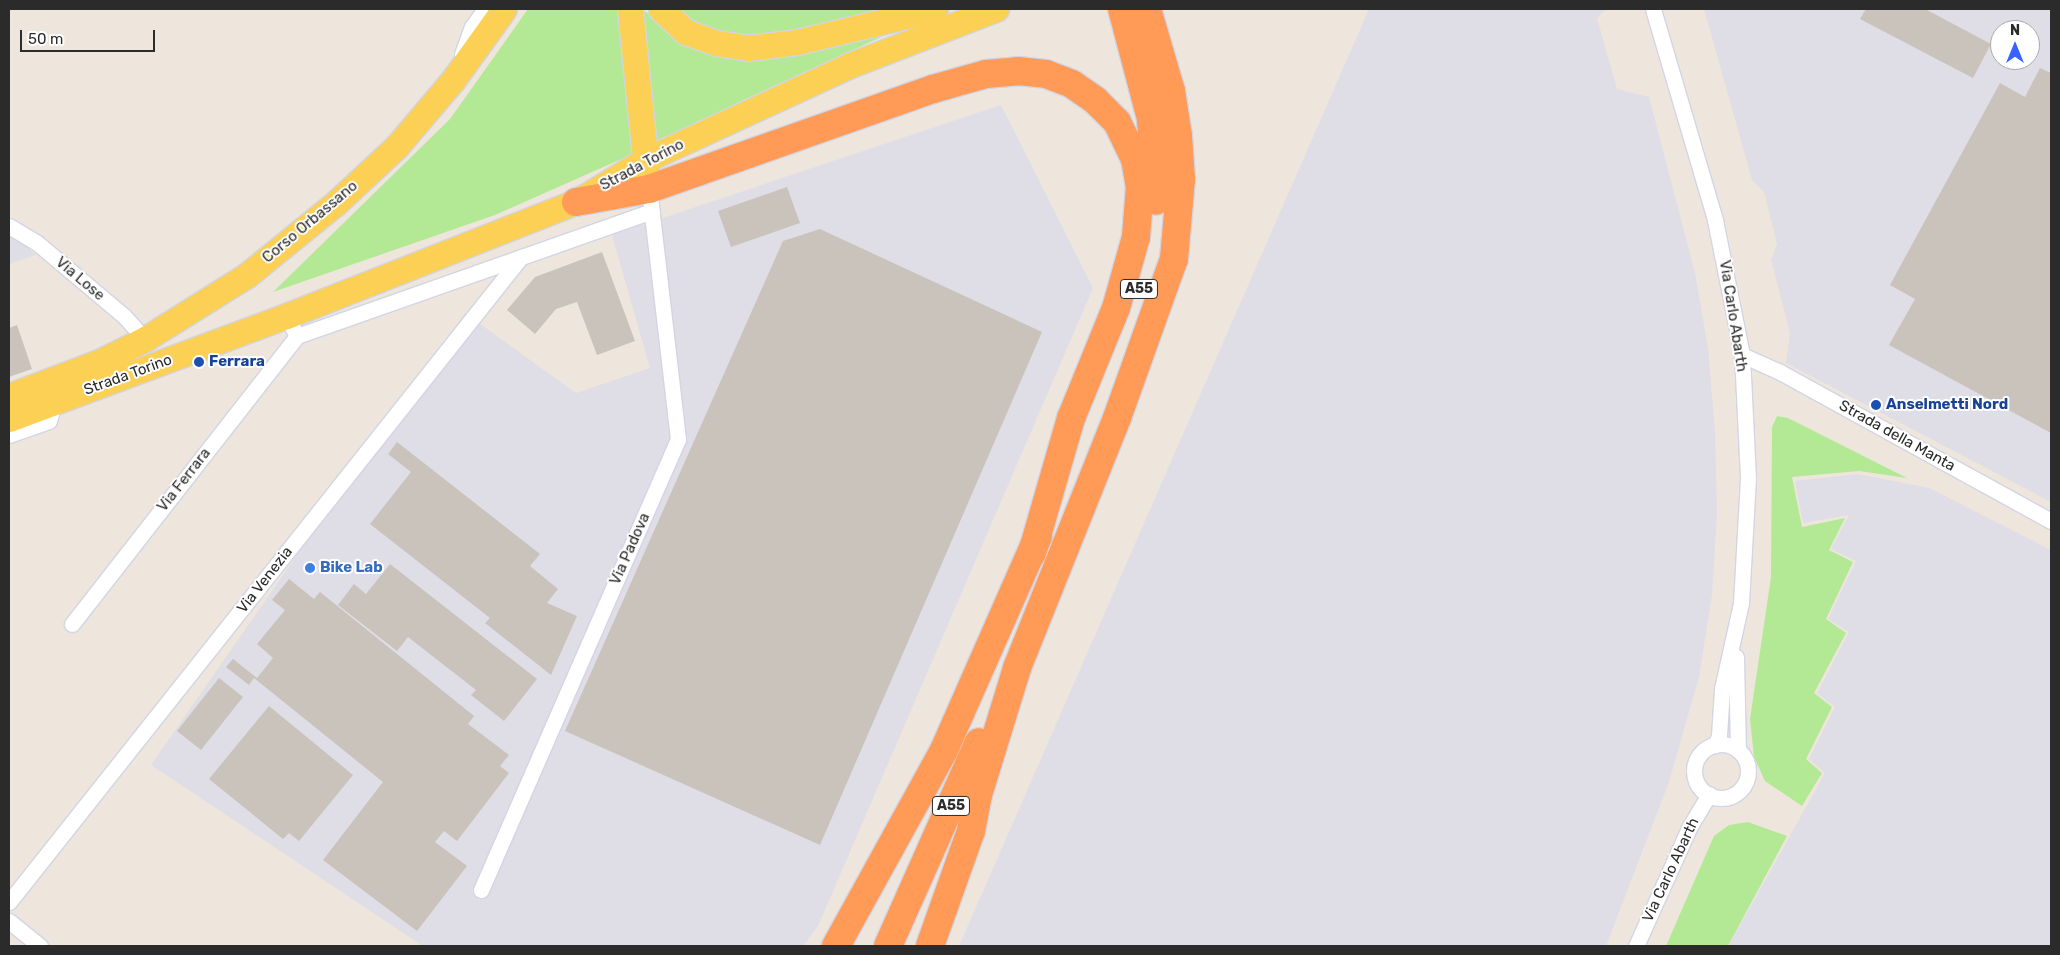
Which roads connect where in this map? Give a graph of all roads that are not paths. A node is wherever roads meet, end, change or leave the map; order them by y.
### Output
1 (485, 9) edge
2 (504, 9) edge
3 (630, 9) edge
4 (661, 9) edge
5 (935, 9) edge
6 (996, 9) edge
7 (1131, 9) edge
8 (1653, 9) edge
9 (453, 80) junction
10 (645, 160) junction
11 (651, 200) junction
12 (576, 202) junction
13 (9, 226) edge
14 (521, 257) junction
15 (292, 326) junction
16 (146, 339) junction
17 (1742, 355) junction
18 (9, 396) edge
19 (54, 403) junction
20 (9, 419) edge
21 (9, 436) edge
22 (2051, 521) edge
23 (1032, 552) junction
24 (72, 624) dead end
25 (1736, 633) junction
26 (1017, 668) junction
27 (1715, 745) junction
28 (944, 750) junction
29 (1738, 750) junction
30 (1709, 794) junction
31 (978, 795) junction
32 (481, 890) dead end
33 (9, 902) edge
34 (9, 921) edge
35 (40, 946) edge
36 (836, 946) edge
37 (858, 946) edge
38 (888, 946) edge
39 (910, 946) edge
40 (930, 946) edge
41 (1636, 946) edge

1 - 9 street, Corso Orbassano
2 - 9 main road, Corso Orbassano
3 - 10 main road
4 - 5 main road
6 - 10 main road, Strada Torino
7 - 23 highway, A55
7 - 26 highway, A55
8 - 17 street, Via Carlo Abarth
9 - 16 main road, Corso Orbassano
10 - 11 main road
10 - 12 main road, Strada Torino
11 - 12 highway
11 - 14 street, Strada Torino
11 - 23 highway
11 - 32 street, Via Padova
12 - 15 main road, Strada Torino
13 - 16 street, Via Lose
14 - 15 street, Strada Torino
14 - 33 street, Via Venezia
15 - 19 main road, Strada Torino
15 - 24 street, Via Ferrara
16 - 18 main road, Strada Torino
17 - 22 street, Strada della Manta
17 - 25 street, Via Carlo Abarth
19 - 20 main road, Strada Torino
19 - 21 street
23 - 28 highway, A55
25 - 27 street, Via Carlo Abarth
25 - 29 street, Via Carlo Abarth
26 - 31 highway
26 - 38 highway, A55
27 - 29 street
27 - 30 street
28 - 36 highway
28 - 37 highway, A55
29 - 30 street, Via Carlo Abarth
30 - 41 street, Via Carlo Abarth
31 - 39 highway
31 - 40 highway
34 - 35 street

